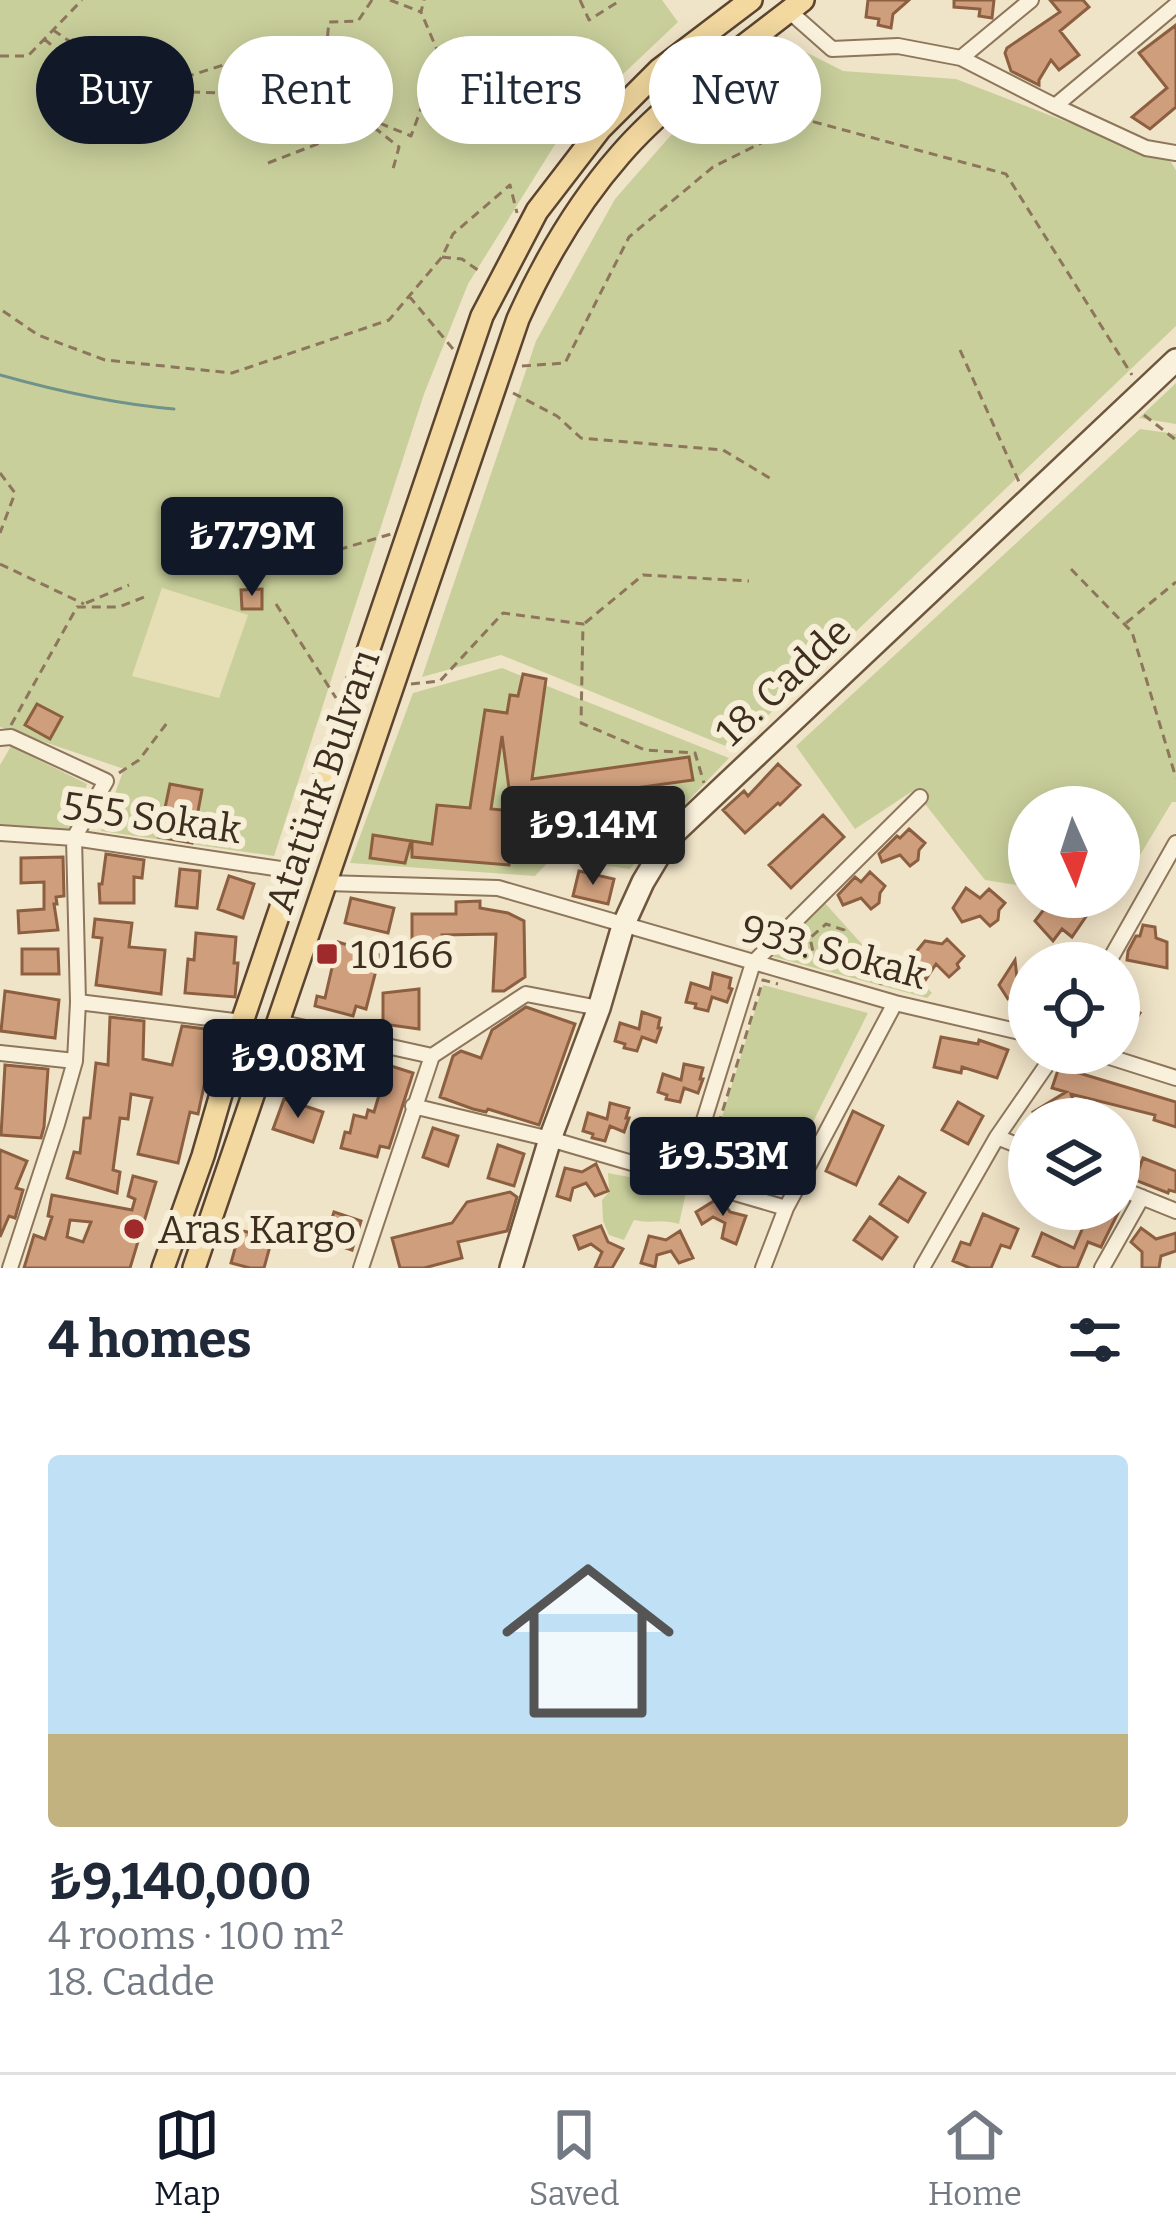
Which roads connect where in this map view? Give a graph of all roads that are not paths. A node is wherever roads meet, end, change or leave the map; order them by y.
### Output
1 (751, 0) edge
2 (1031, 0) edge
3 (1176, 2) edge
4 (796, 5) edge
5 (722, 8) edge
6 (961, 58) junction
7 (1055, 106) junction
8 (1176, 153) edge
9 (1176, 360) edge
10 (2, 738) edge
11 (920, 797) dead end
12 (0, 833) edge
13 (74, 838) junction
14 (1176, 843) edge
15 (294, 871) junction
16 (326, 884) junction
17 (622, 926) junction
18 (1120, 942) edge
19 (753, 963) junction
20 (78, 1002) junction
21 (895, 1003) junction
22 (599, 1008) junction
23 (242, 1022) junction
24 (278, 1022) junction
25 (1008, 1029) edge
26 (0, 1053) edge
27 (432, 1056) junction
28 (75, 1061) junction
29 (1140, 1067) edge
30 (1041, 1074) edge
31 (1176, 1078) edge
32 (413, 1106) junction
33 (998, 1137) junction
34 (550, 1139) junction
35 (1008, 1141) edge
36 (686, 1178) junction
37 (1142, 1197) joint
38 (786, 1208) junction
39 (1176, 1211) edge
40 (516, 1267) edge
41 (10, 1268) edge
42 (164, 1268) edge
43 (194, 1268) edge
44 (361, 1268) edge
45 (764, 1268) edge
46 (922, 1268) edge
47 (1102, 1268) edge

1 - 5 main road, Atatürk Bulvarı
2 - 6 street
3 - 7 street
4 - 6 street
4 - 16 main road, Atatürk Bulvarı
5 - 15 main road, Atatürk Bulvarı
6 - 7 street
7 - 8 street
9 - 17 street, 18. Cadde
10 - 13 street
11 - 19 street
12 - 13 street, 555 Sokak
13 - 15 street, 555 Sokak
13 - 20 street
14 - 18 street
15 - 23 main road, Atatürk Bulvarı
16 - 17 street, 933. Sokak
16 - 24 main road, Atatürk Bulvarı
17 - 19 street, 933. Sokak
17 - 22 street, 18. Cadde
19 - 21 street, 933. Sokak
19 - 36 street
20 - 23 street
20 - 28 street
21 - 25 street, 933. Sokak
21 - 38 street
22 - 27 street
22 - 34 street, 18. Cadde
23 - 42 main road, Atatürk Bulvarı
24 - 27 street
24 - 43 main road, Atatürk Bulvarı
26 - 28 street
27 - 32 street
28 - 41 street
29 - 31 street
30 - 33 street
32 - 34 street
32 - 44 street
33 - 35 street
33 - 46 street
34 - 36 street
34 - 40 street, 18. Cadde
36 - 38 street
37 - 39 street
37 - 47 street
38 - 45 street

